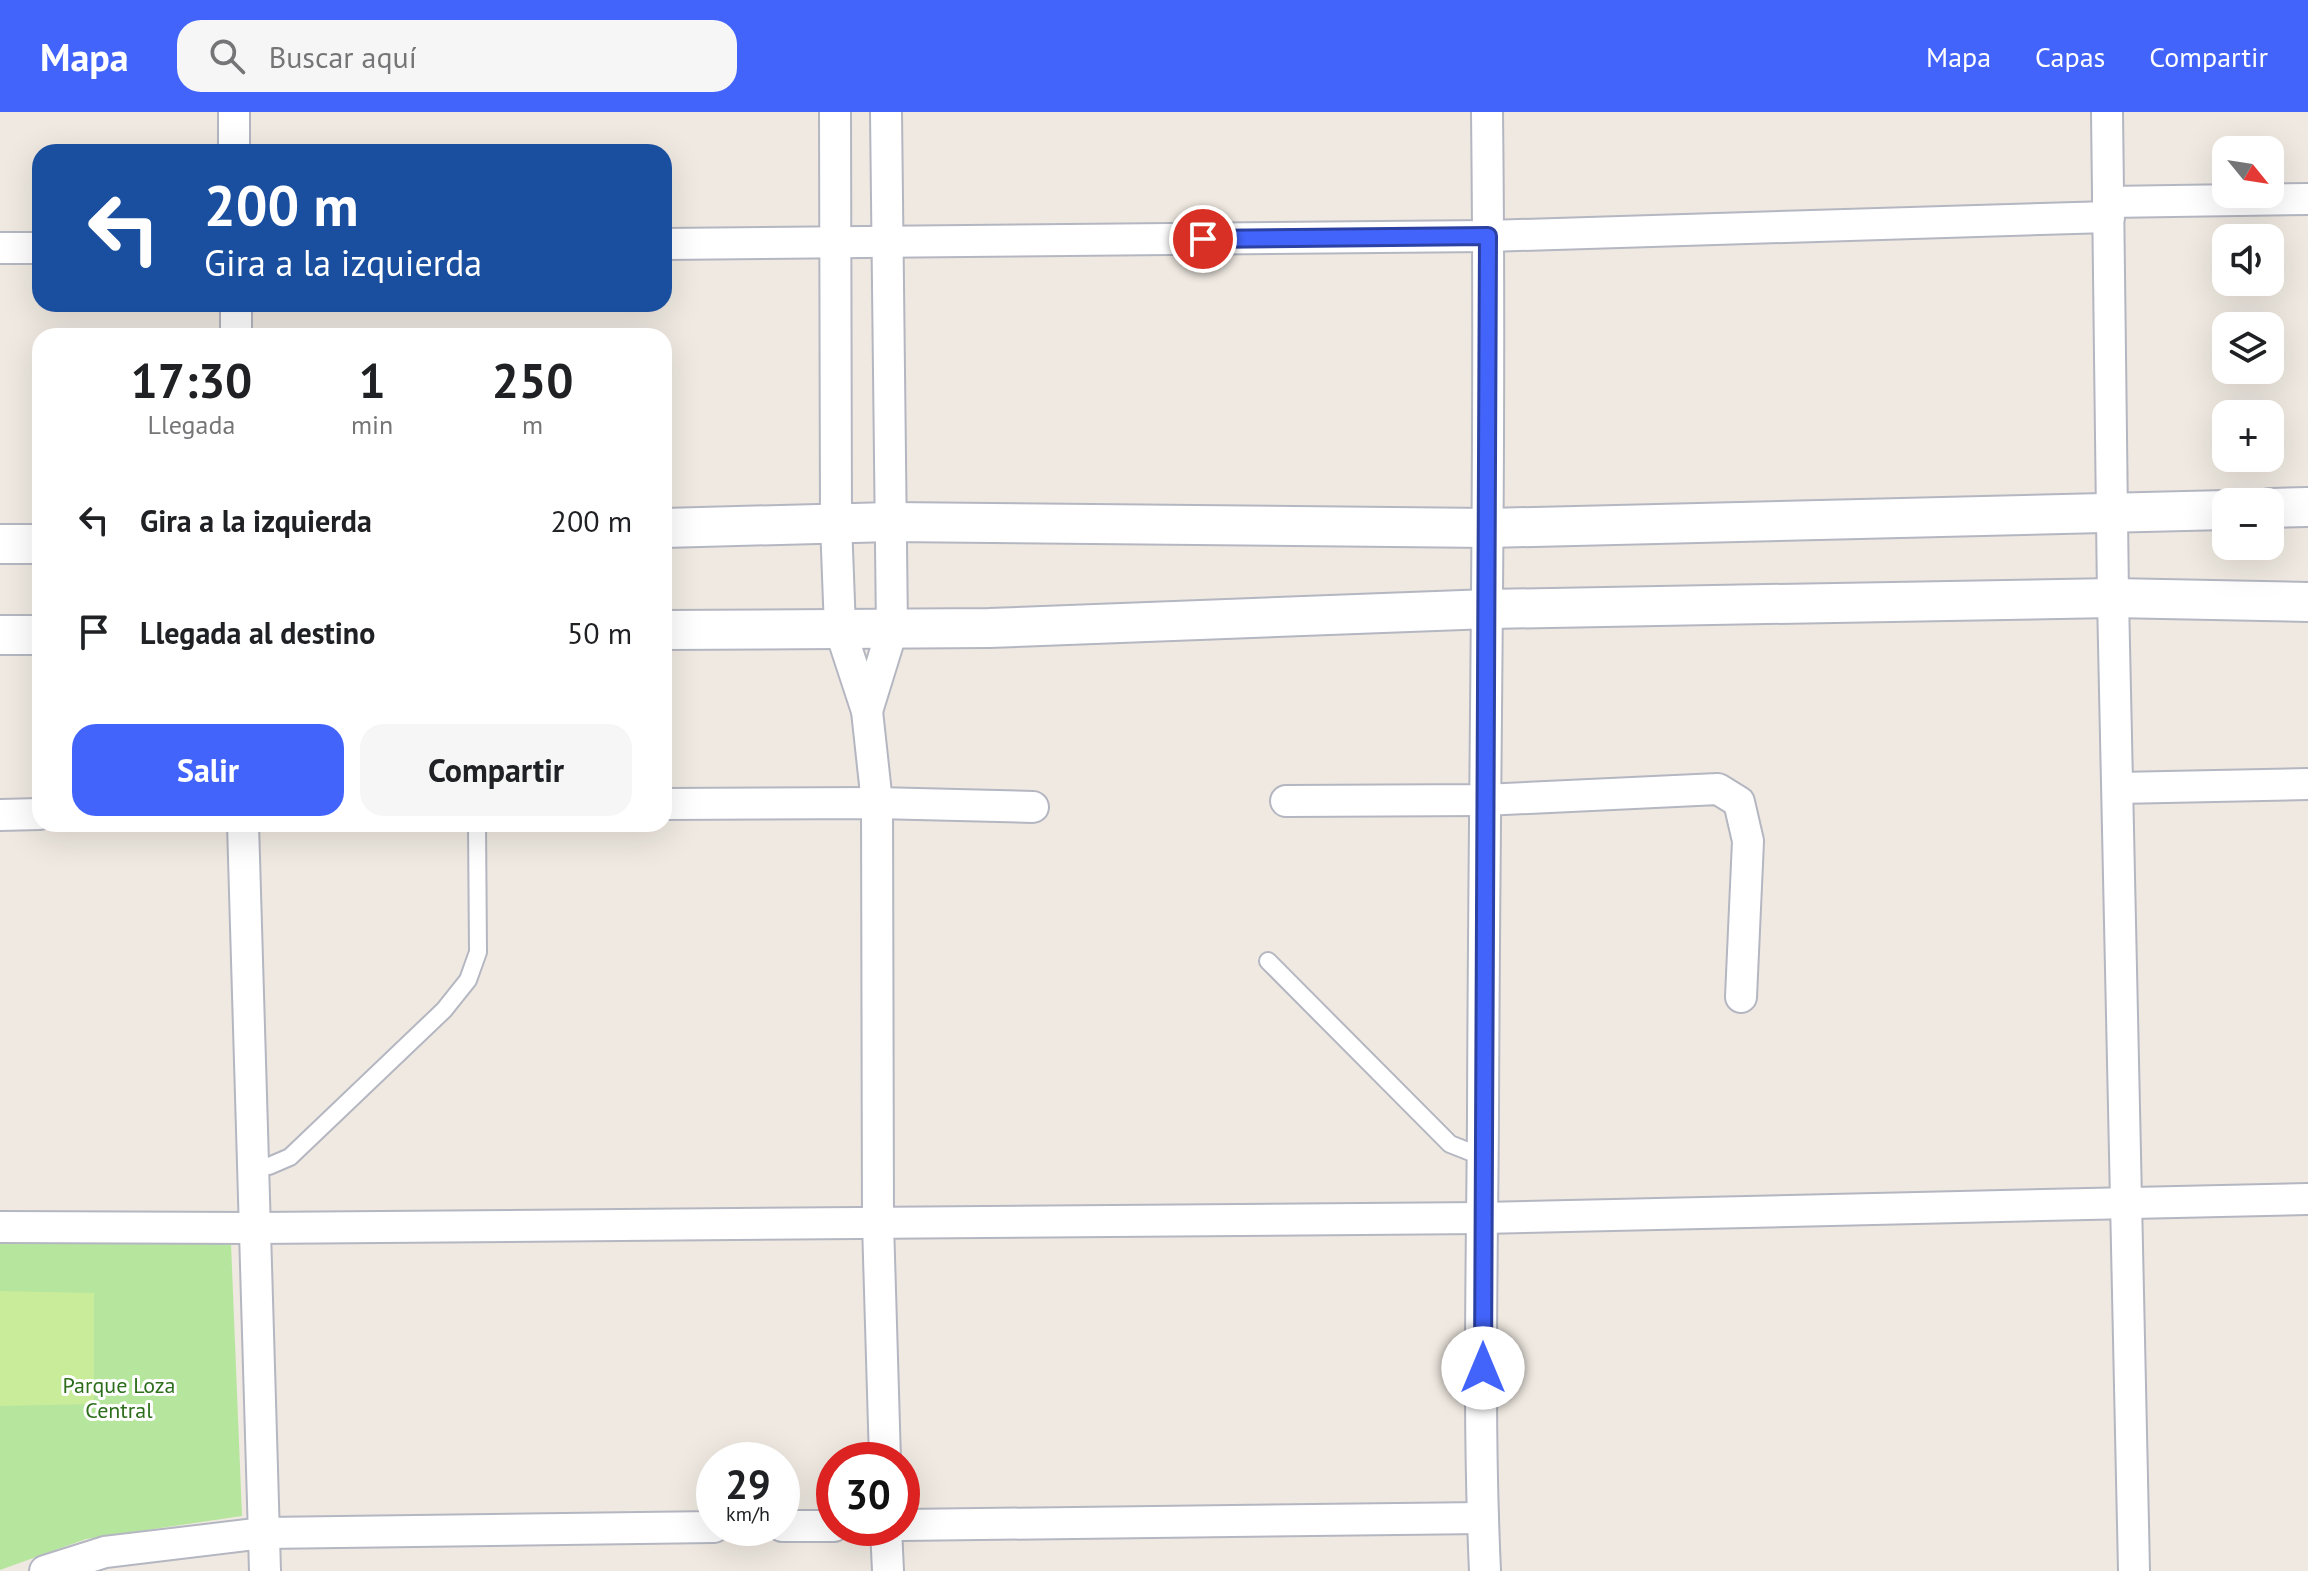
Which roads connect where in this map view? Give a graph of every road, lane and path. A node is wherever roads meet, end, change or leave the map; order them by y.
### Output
1 (234, 112) edge
2 (835, 112) edge
3 (886, 112) edge
4 (1487, 112) edge
5 (2107, 112) edge
6 (234, 144) edge
7 (2308, 199) edge
8 (2109, 209) junction
9 (1488, 236) junction
10 (834, 242) junction
11 (887, 242) junction
12 (672, 244) edge
13 (0, 248) edge
14 (32, 248) edge
15 (2308, 507) edge
16 (2284, 508) edge
17 (2212, 510) edge
18 (2112, 514) junction
19 (891, 522) junction
20 (836, 523) junction
21 (672, 528) edge
22 (1489, 528) junction
23 (0, 544) edge
24 (32, 544) edge
25 (2113, 598) junction
26 (2308, 602) edge
27 (1489, 609) junction
28 (840, 629) junction
29 (672, 630) edge
30 (892, 630) junction
31 (0, 635) edge
32 (32, 635) edge
33 (867, 711) junction
34 (2308, 784) edge
35 (2118, 788) junction
36 (1484, 800) junction
37 (1286, 801) dead end
38 (877, 803) junction
39 (672, 804) edge
40 (1033, 807) dead end
41 (32, 814) edge
42 (0, 815) edge
43 (243, 832) edge
44 (477, 832) edge
45 (1268, 961) dead end
46 (1741, 997) dead end
47 (1483, 1157) junction
48 (252, 1165) junction
49 (2308, 1199) edge
50 (2127, 1205) junction
51 (1482, 1218) junction
52 (878, 1223) junction
53 (0, 1227) edge
54 (255, 1228) junction
55 (884, 1442) edge
56 (1483, 1518) junction
57 (920, 1525) edge
58 (696, 1527) edge
59 (264, 1533) junction
60 (887, 1546) edge
61 (45, 1571) edge
62 (265, 1571) edge
63 (888, 1571) edge
64 (1485, 1571) edge
65 (2134, 1571) edge

1 - 6 street
2 - 10 street
3 - 11 street
4 - 9 street
5 - 8 street
7 - 8 street
8 - 9 street
8 - 18 street
9 - 11 street
9 - 22 street
10 - 11 street
10 - 12 street
10 - 20 street
11 - 19 street
13 - 14 street
15 - 16 street
17 - 18 street
18 - 22 street
18 - 25 street
19 - 20 street
19 - 22 street
19 - 30 street
20 - 21 street
20 - 28 street
22 - 27 street
23 - 24 street
25 - 26 street
25 - 27 street
25 - 35 street
27 - 30 street
27 - 36 street
28 - 29 street
28 - 30 street
28 - 33 street
30 - 33 street
31 - 32 street
33 - 38 street
34 - 35 street
35 - 50 street
36 - 37 street
36 - 46 street
36 - 47 street
38 - 39 street
38 - 40 street
38 - 52 street
41 - 42 street
43 - 48 street
44 - 48 lane
45 - 47 lane
47 - 51 street
48 - 54 street
49 - 50 street
50 - 51 street
50 - 65 street
51 - 52 street
51 - 56 street
52 - 54 street
52 - 55 street
53 - 54 street
54 - 59 street
56 - 57 street
56 - 64 street
58 - 59 street
59 - 61 street
59 - 62 street
60 - 63 street

